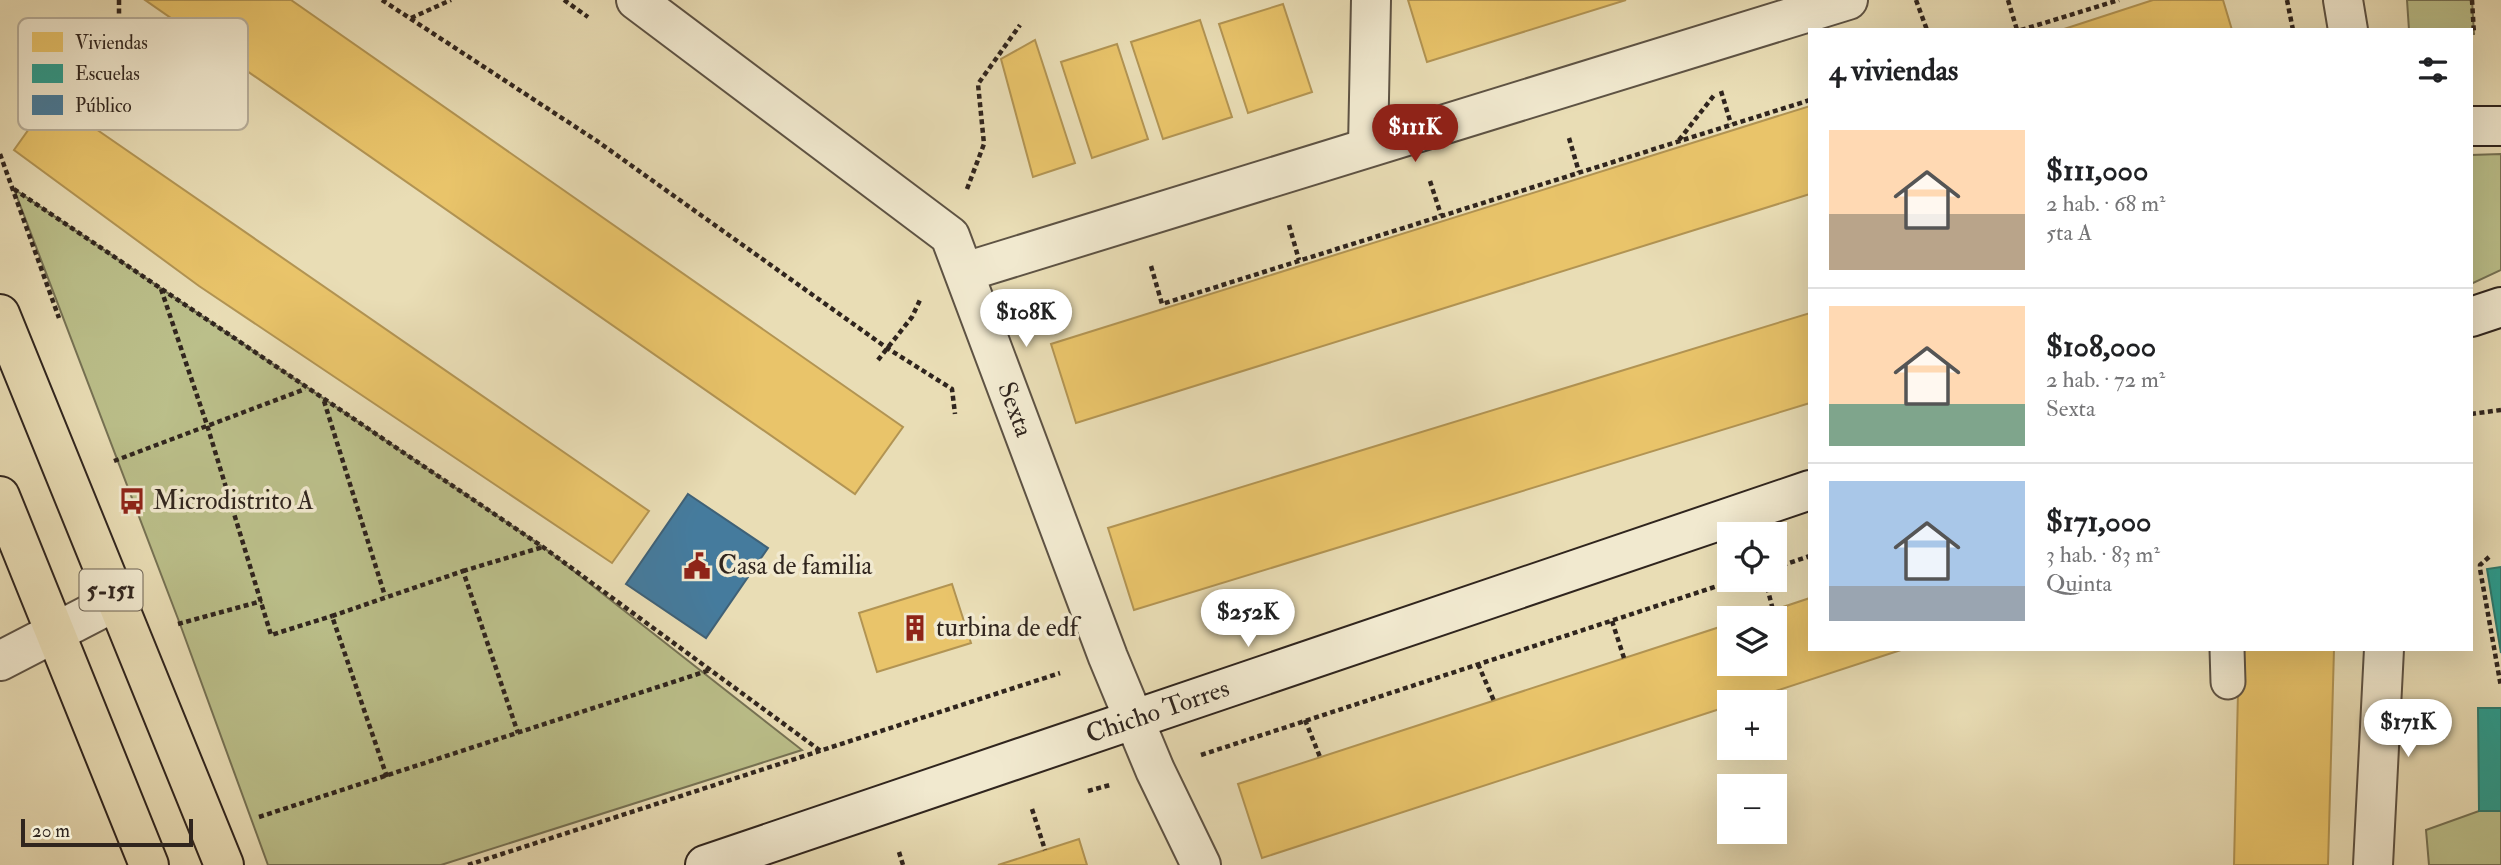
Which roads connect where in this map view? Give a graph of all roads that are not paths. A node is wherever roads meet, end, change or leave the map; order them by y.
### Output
1 (636, 0) edge
2 (1371, 0) edge
3 (1847, 0) edge
4 (2343, 0) edge
5 (2348, 28) edge
6 (2473, 126) edge
7 (2501, 126) edge
8 (1368, 147) junction
9 (965, 272) junction
10 (2501, 307) edge
11 (0, 314) edge
12 (2473, 316) edge
13 (1808, 491) edge
14 (0, 496) edge
15 (116, 601) junction
16 (53, 633) junction
17 (2227, 651) edge
18 (2384, 651) edge
19 (0, 661) edge
20 (2228, 682) dead end
21 (1136, 719) junction
22 (218, 849) edge
23 (149, 865) edge
24 (705, 865) edge
25 (1201, 865) edge
26 (2373, 865) edge

1 - 9 street, Sexta
2 - 8 street
3 - 8 street
4 - 5 street
6 - 7 street
8 - 9 street
9 - 21 street, Sexta
10 - 12 street
11 - 15 main road, 5-151
13 - 21 street, Chicho Torres
14 - 16 main road, 5-151
15 - 16 street
15 - 22 main road, 5-151
16 - 19 street
16 - 23 main road, 5-151
17 - 20 lane
18 - 26 street
21 - 24 street, Chicho Torres
21 - 25 street, Sexta

